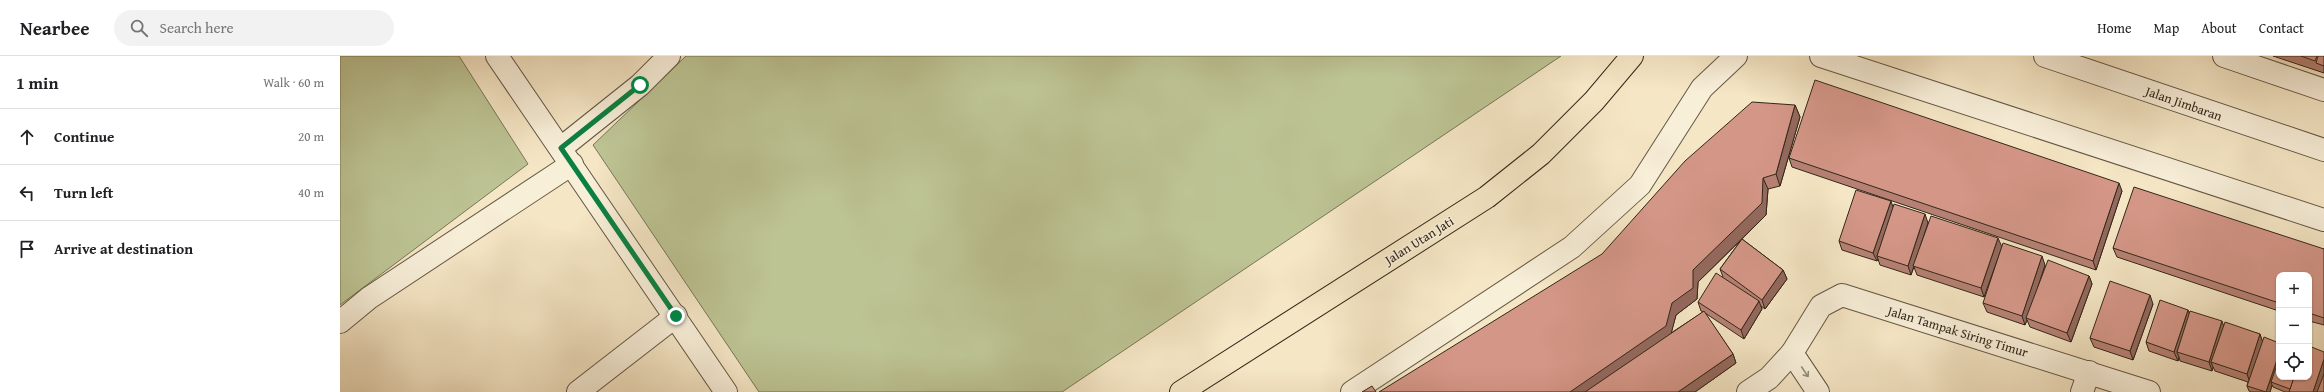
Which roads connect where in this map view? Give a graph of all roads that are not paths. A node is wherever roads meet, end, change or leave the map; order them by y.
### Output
1 (497, 56) edge
2 (669, 56) edge
3 (1632, 56) edge
4 (1736, 56) edge
5 (1821, 56) edge
6 (2045, 56) edge
7 (2224, 56) edge
8 (2324, 90) edge
9 (2324, 150) edge
10 (566, 156) junction
11 (2324, 220) edge
12 (676, 316) junction
13 (340, 322) edge
14 (1792, 353) junction
15 (2086, 382) edge
16 (1774, 385) edge
17 (578, 392) edge
18 (726, 392) edge
19 (1181, 392) edge
20 (1352, 392) edge
21 (1748, 392) edge
22 (1818, 392) edge
23 (2149, 392) edge

1 - 10 street
2 - 10 street
3 - 19 main road, Jalan Utan Jati
4 - 20 street
5 - 11 street
6 - 9 street, Jalan Jimbaran
7 - 8 street
10 - 12 street
10 - 13 street
12 - 17 street
12 - 18 street
14 - 15 street, Jalan Tampak Siring Timur
14 - 16 street, Jalan Tampak Siring Timur
14 -> 22 street
15 - 23 street, Jalan Tampak Siring Timur
16 - 21 street, Jalan Tampak Siring Timur

